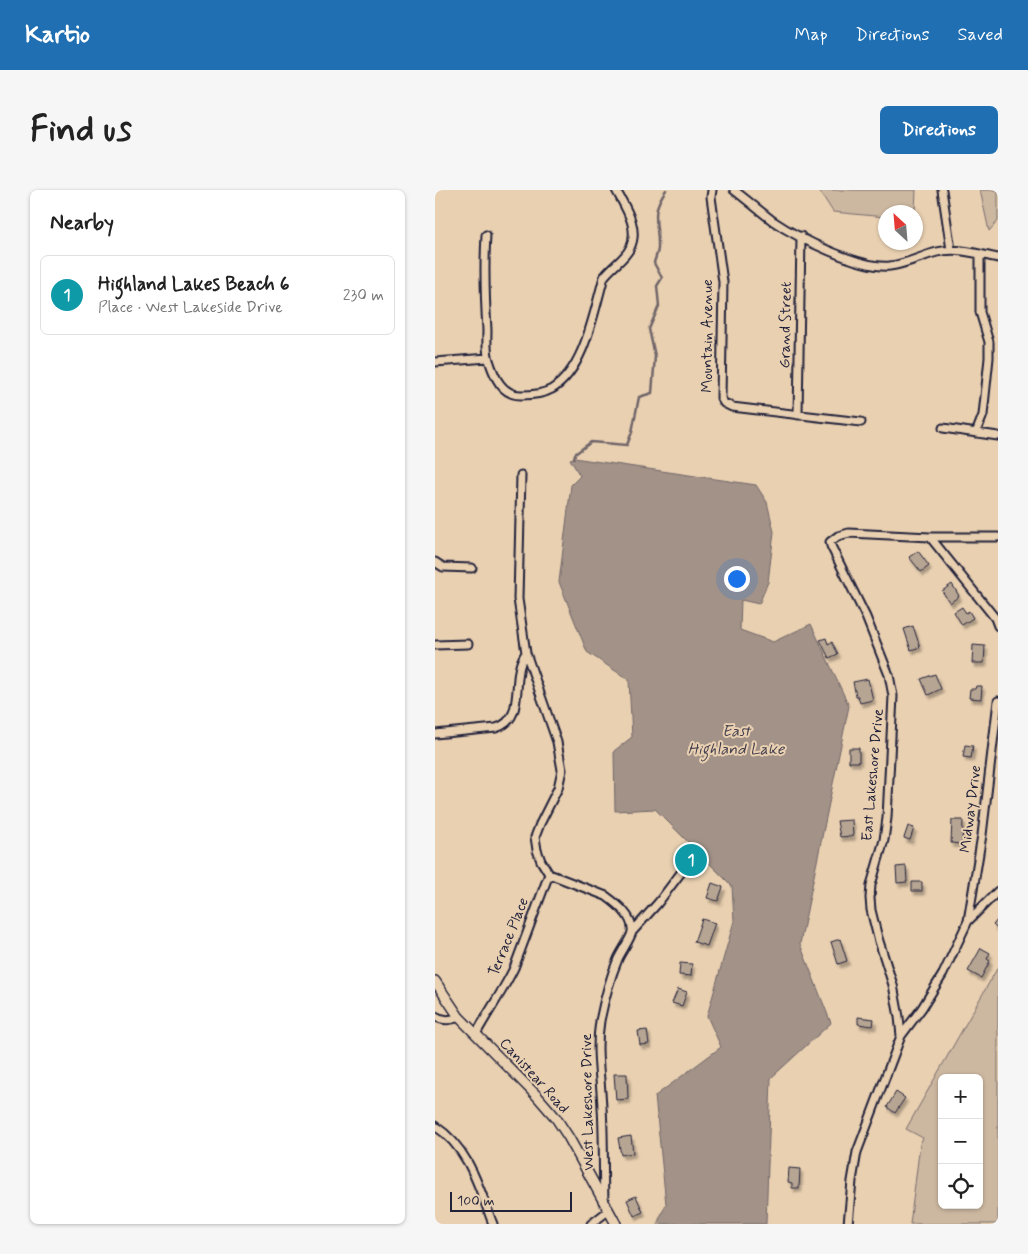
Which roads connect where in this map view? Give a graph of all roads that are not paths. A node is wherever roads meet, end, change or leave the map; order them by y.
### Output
1 (616, 190) edge
2 (712, 190) edge
3 (734, 190) edge
4 (942, 190) edge
5 (485, 235) dead end
6 (801, 236) junction
7 (951, 250) junction
8 (980, 254) junction
9 (998, 258) edge
10 (488, 358) junction
11 (435, 362) edge
12 (798, 415) junction
13 (861, 422) dead end
14 (943, 428) dead end
15 (976, 433) junction
16 (998, 436) edge
17 (521, 475) dead end
18 (930, 537) junction
19 (998, 537) edge
20 (435, 562) edge
21 (472, 568) dead end
22 (998, 626) edge
23 (468, 644) dead end
24 (435, 645) edge
25 (527, 653) junction
26 (998, 700) edge
27 (435, 734) edge
28 (683, 870) dead end
29 (549, 874) junction
30 (998, 891) edge
31 (968, 922) junction
32 (632, 932) junction
33 (435, 981) edge
34 (435, 1016) edge
35 (459, 1018) junction
36 (476, 1034) junction
37 (901, 1036) junction
38 (435, 1126) edge
39 (604, 1200) junction
40 (608, 1211) junction
41 (493, 1224) edge
42 (591, 1224) edge
43 (616, 1224) edge
44 (848, 1224) edge

1 - 10 street
2 - 12 street, Mountain Avenue
3 - 6 street
4 - 7 street
5 - 10 street
6 - 7 street
6 - 12 street, Grand Street
7 - 8 street
8 - 9 street
8 - 15 street
10 - 11 street
12 - 13 street, Mountain Avenue
14 - 15 street
15 - 16 street
17 - 25 street
18 - 19 street
18 - 22 street
18 - 37 street, East Lakeshore Drive
20 - 21 street
23 - 24 street
25 - 27 street
25 - 29 street
26 - 31 street, Midway Drive
28 - 32 street, West Lakeshore Drive
29 - 32 street
29 - 36 street, Terrace Place
30 - 31 street
31 - 37 street
32 - 39 street, West Lakeshore Drive
33 - 35 street, Canistear Road
34 - 35 street
35 - 36 street, Canistear Road
36 - 39 street, Canistear Road
37 - 44 street, East Lakeshore Drive
38 - 41 street
39 - 40 street, Canistear Road
40 - 42 street
40 - 43 street, Canistear Road

